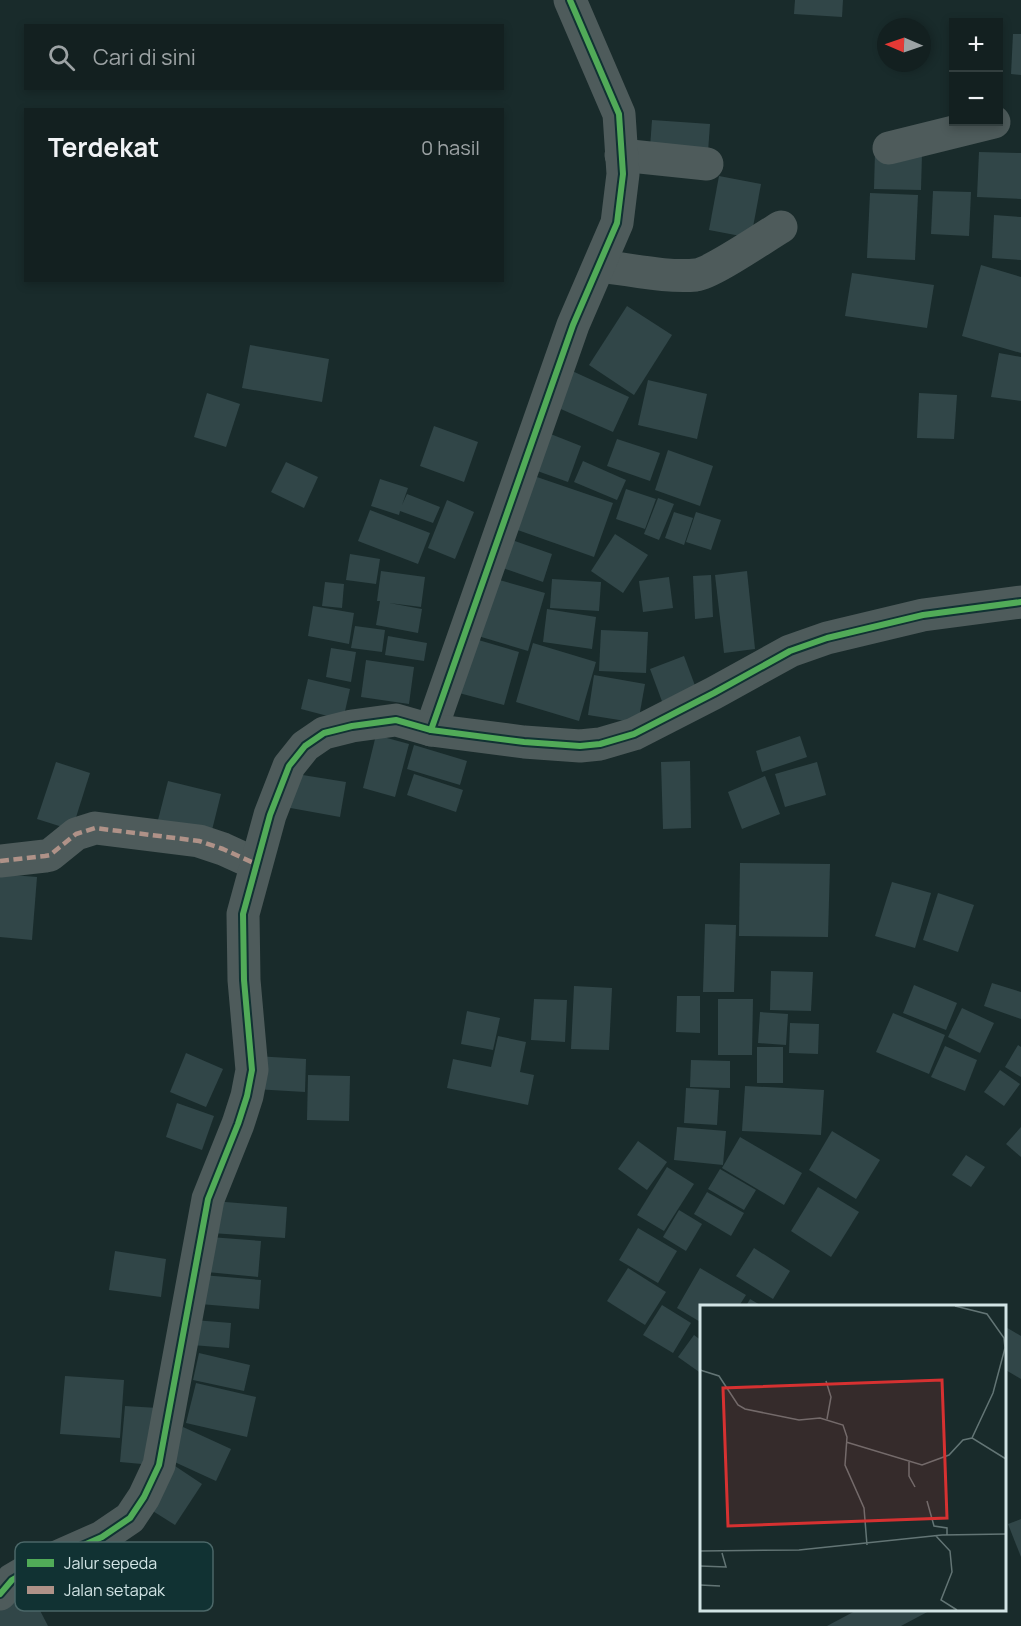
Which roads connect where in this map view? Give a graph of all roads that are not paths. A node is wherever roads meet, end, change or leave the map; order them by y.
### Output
1 (570, 0) edge
2 (1021, 114) edge
3 (1003, 119) edge
4 (978, 126) edge
5 (889, 148) dead end
6 (621, 155) junction
7 (707, 164) dead end
8 (781, 227) dead end
9 (598, 266) junction
10 (1021, 602) edge
11 (431, 730) junction
12 (0, 861) edge
13 (256, 864) junction
14 (91, 1542) edge
15 (15, 1578) edge
16 (0, 1594) edge

1 - 6 street
2 - 3 street
4 - 5 street
6 - 7 street
6 - 9 street
8 - 9 street
9 - 11 street
10 - 11 street
11 - 13 street
12 - 13 street
13 - 14 street
15 - 16 street

